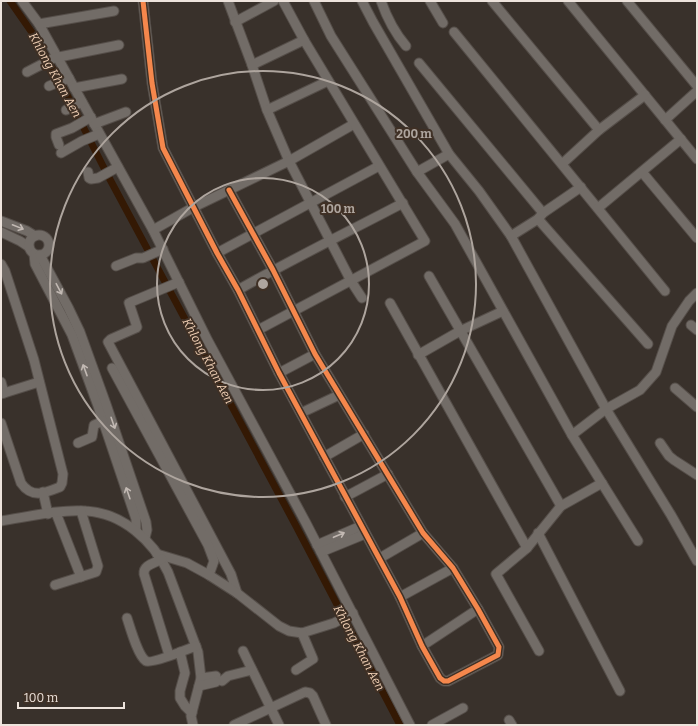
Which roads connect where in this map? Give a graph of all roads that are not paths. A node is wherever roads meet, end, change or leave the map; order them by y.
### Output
1 (22, 1) edge
2 (143, 1) edge
3 (228, 1) edge
4 (274, 1) edge
5 (283, 1) edge
6 (314, 1) edge
7 (362, 1) edge
8 (381, 1) edge
9 (430, 1) edge
10 (492, 1) edge
11 (568, 1) edge
12 (627, 1) edge
13 (114, 11) dead end
14 (235, 22) junction
15 (443, 22) dead end
16 (39, 24) junction
17 (454, 32) dead end
18 (304, 40) junction
19 (119, 45) dead end
20 (406, 46) dead end
21 (55, 57) junction
22 (419, 63) dead end
23 (252, 65) junction
24 (27, 72) dead end
25 (67, 78) junction
26 (122, 79) dead end
27 (328, 81) junction
28 (51, 85) dead end
29 (697, 86) edge
30 (74, 88) junction
31 (697, 91) edge
32 (645, 96) junction
33 (80, 103) junction
34 (66, 110) dead end
35 (267, 110) junction
36 (126, 112) dead end
37 (665, 120) junction
38 (90, 121) junction
39 (354, 124) junction
40 (599, 130) junction
41 (96, 136) junction
42 (681, 139) junction
43 (449, 154) junction
44 (697, 159) edge
45 (289, 161) junction
46 (562, 164) junction
47 (378, 166) junction
48 (115, 169) junction
49 (88, 172) dead end
50 (417, 172) junction
51 (642, 172) junction
52 (581, 187) junction
53 (229, 190) junction
54 (310, 203) junction
55 (403, 203) junction
56 (194, 207) junction
57 (598, 208) junction
58 (541, 216) junction
59 (1, 221) edge
60 (153, 230) junction
61 (1, 232) edge
62 (253, 234) junction
63 (34, 236) junction
64 (511, 236) junction
65 (697, 238) edge
66 (331, 242) junction
67 (160, 251) junction
68 (34, 252) junction
69 (217, 253) junction
70 (1, 264) edge
71 (116, 266) dead end
72 (273, 270) junction
73 (429, 276) dead end
74 (351, 281) junction
75 (175, 284) junction
76 (238, 290) junction
77 (665, 291) dead end
78 (697, 294) edge
79 (362, 298) dead end
80 (390, 303) dead end
81 (294, 311) junction
82 (503, 311) junction
83 (258, 330) junction
84 (460, 331) junction
85 (648, 344) dead end
86 (315, 354) junction
87 (418, 354) junction
88 (112, 368) dead end
89 (279, 373) junction
90 (1, 382) edge
91 (39, 382) junction
92 (675, 388) dead end
93 (2, 394) edge
94 (339, 395) junction
95 (102, 405) junction
96 (697, 408) edge
97 (606, 409) junction
98 (301, 413) junction
99 (103, 421) junction
100 (1, 423) edge
101 (364, 434) junction
102 (572, 435) junction
103 (78, 443) dead end
104 (660, 443) dead end
105 (324, 456) junction
106 (388, 474) junction
107 (697, 474) edge
108 (602, 483) junction
109 (44, 492) junction
110 (345, 497) junction
111 (561, 506) junction
112 (81, 511) junction
113 (52, 513) junction
114 (1, 522) edge
115 (136, 530) junction
116 (363, 530) junction
117 (423, 533) junction
118 (538, 533) junction
119 (145, 538) junction
120 (638, 541) dead end
121 (694, 547) edge
122 (319, 548) junction
123 (527, 548) junction
124 (160, 557) junction
125 (380, 558) junction
126 (697, 561) edge
127 (453, 568) junction
128 (209, 575) junction
129 (80, 577) junction
130 (55, 585) dead end
131 (237, 593) junction
132 (400, 597) junction
133 (478, 609) junction
134 (351, 614) junction
135 (127, 618) dead end
136 (302, 633) junction
137 (196, 646) junction
138 (422, 646) junction
139 (243, 651) dead end
140 (539, 651) dead end
141 (180, 652) junction
142 (169, 655) junction
143 (252, 670) junction
144 (296, 670) dead end
145 (200, 682) junction
146 (620, 691) dead end
147 (271, 708) junction
148 (463, 708) dead end
149 (192, 713) junction
150 (193, 725) edge
151 (234, 725) edge
152 (279, 725) edge
153 (326, 725) edge
154 (410, 725) edge
155 (432, 725) edge

1 - 16 street
2 - 56 street
3 - 14 street
4 - 14 street
5 - 18 street
6 - 50 street
7 - 43 street
8 - 20 street
9 - 15 street
10 - 40 street
11 - 32 street
12 - 29 street
13 - 16 street
14 - 23 street
16 - 21 street
17 - 46 street
18 - 23 street
18 - 27 street
19 - 21 street
21 - 24 street
21 - 25 street
22 - 58 street
23 - 35 street
25 - 28 street
25 - 30 street
26 - 30 street
27 - 35 street
27 - 39 street
30 - 33 street
31 - 37 street
32 - 37 street
32 - 40 street
33 - 34 street
33 - 38 street
35 - 45 street
36 - 38 street
37 - 42 street
38 - 41 street
38 - 41 street
39 - 45 street
39 - 47 street
40 - 46 street
41 - 48 street
42 - 44 street
42 - 51 street
43 - 50 street
43 - 64 street
45 - 53 street
45 - 54 street
46 - 52 street
47 - 54 street
47 - 55 street
48 - 49 street
48 - 60 street
50 - 82 street
51 - 57 street
51 - 65 street
52 - 57 street
52 - 58 street
53 - 56 street
53 - 62 street
54 - 62 street
54 - 66 street
55 - 66 street
55 - 74 street
56 - 60 street
56 - 69 street
57 - 77 street
58 - 64 street
58 - 85 street
59 -> 63 street
60 - 67 street
61 - 68 street
62 - 69 street
62 - 72 street
63 - 68 street
63 - 68 street
64 - 97 street
66 - 72 street
66 - 74 street
67 - 71 street
67 - 75 street
68 - 95 street
69 - 76 street
70 - 91 street
72 - 76 street
72 - 81 street
73 - 84 street
74 - 79 street
74 - 81 street
75 - 122 street
75 - 131 street
76 - 83 street
78 - 97 street
80 - 87 street
81 - 83 street
81 - 86 street
82 - 84 street
82 - 102 street
83 - 89 street
84 - 87 street
84 - 111 street
86 - 89 street
86 - 94 street
87 - 123 street
88 - 128 street
89 - 98 street
90 - 93 street
91 - 93 street
91 - 109 street
92 - 96 street
94 - 98 street
94 - 101 street
95 - 99 street
95 -> 119 street
97 - 102 street
97 - 121 street
98 - 105 street
99 - 103 street
115 -> 99 street
100 - 109 street
101 - 105 street
101 - 106 street
102 - 108 street
104 - 107 street
105 - 110 street
106 - 110 street
106 - 117 street
108 - 111 street
108 - 120 street
109 - 113 street
110 - 116 street
111 - 118 street
112 - 113 street
112 - 115 street
112 - 129 street
113 - 114 street
113 - 129 street
115 - 119 street
116 - 122 street
116 - 125 street
117 - 125 street
117 - 127 street
118 - 123 street
118 - 146 street
119 - 124 street
121 - 126 street
122 - 134 street
123 - 140 street
124 - 128 street
124 - 137 street
124 - 142 street
125 - 132 street
127 - 132 street
127 - 133 street
128 - 131 street
129 - 130 street
131 - 136 street
132 - 138 street
133 - 138 street
133 - 138 street
134 - 136 street
134 - 154 street
135 - 142 street
136 - 144 street
137 - 141 street
137 - 145 street
139 - 143 street
141 - 142 street
141 - 149 street
143 - 145 street
143 - 147 street
145 - 149 street
147 - 151 street
147 - 152 street
147 - 153 street
148 - 155 street
149 - 150 street

